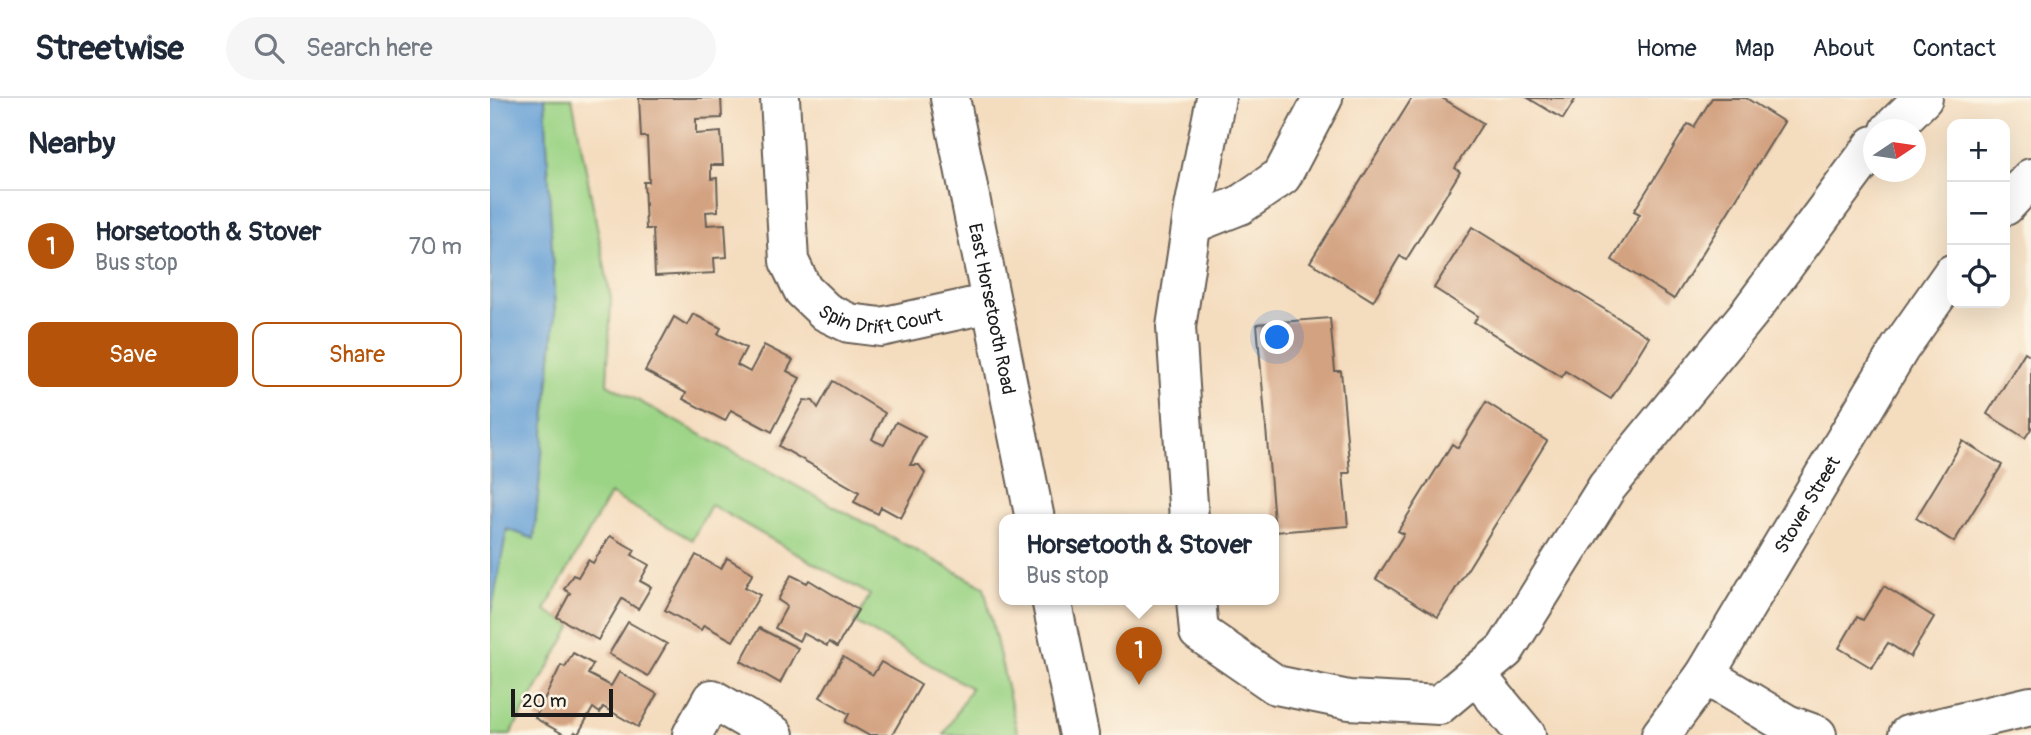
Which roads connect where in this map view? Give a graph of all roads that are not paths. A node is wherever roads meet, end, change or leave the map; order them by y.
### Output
1 (780, 98) edge
2 (950, 98) edge
3 (1216, 98) edge
4 (1323, 98) edge
5 (1923, 98) edge
6 (1901, 119) edge
7 (1863, 160) edge
8 (2031, 178) edge
9 (2010, 201) edge
10 (1192, 224) junction
11 (1947, 281) edge
12 (991, 303) junction
13 (1034, 514) edge
14 (1189, 514) edge
15 (1052, 605) edge
16 (1197, 605) edge
17 (1476, 675) junction
18 (1704, 675) junction
19 (2031, 706) edge
20 (692, 735) edge
21 (774, 735) edge
22 (1079, 735) edge
23 (1526, 735) edge
24 (1661, 735) edge
25 (1817, 735) edge
26 (1908, 735) edge

1 - 12 street, Spin Drift Court
2 - 12 street, East Horsetooth Road
3 - 10 street
4 - 10 street
5 - 6 street
7 - 17 street
8 - 9 street
10 - 14 street
11 - 18 street, Stover Street
12 - 13 street, East Horsetooth Road
15 - 22 street
16 - 17 street
17 - 23 street
18 - 24 street, Stover Street
18 - 25 street
19 - 26 street
20 - 21 street

